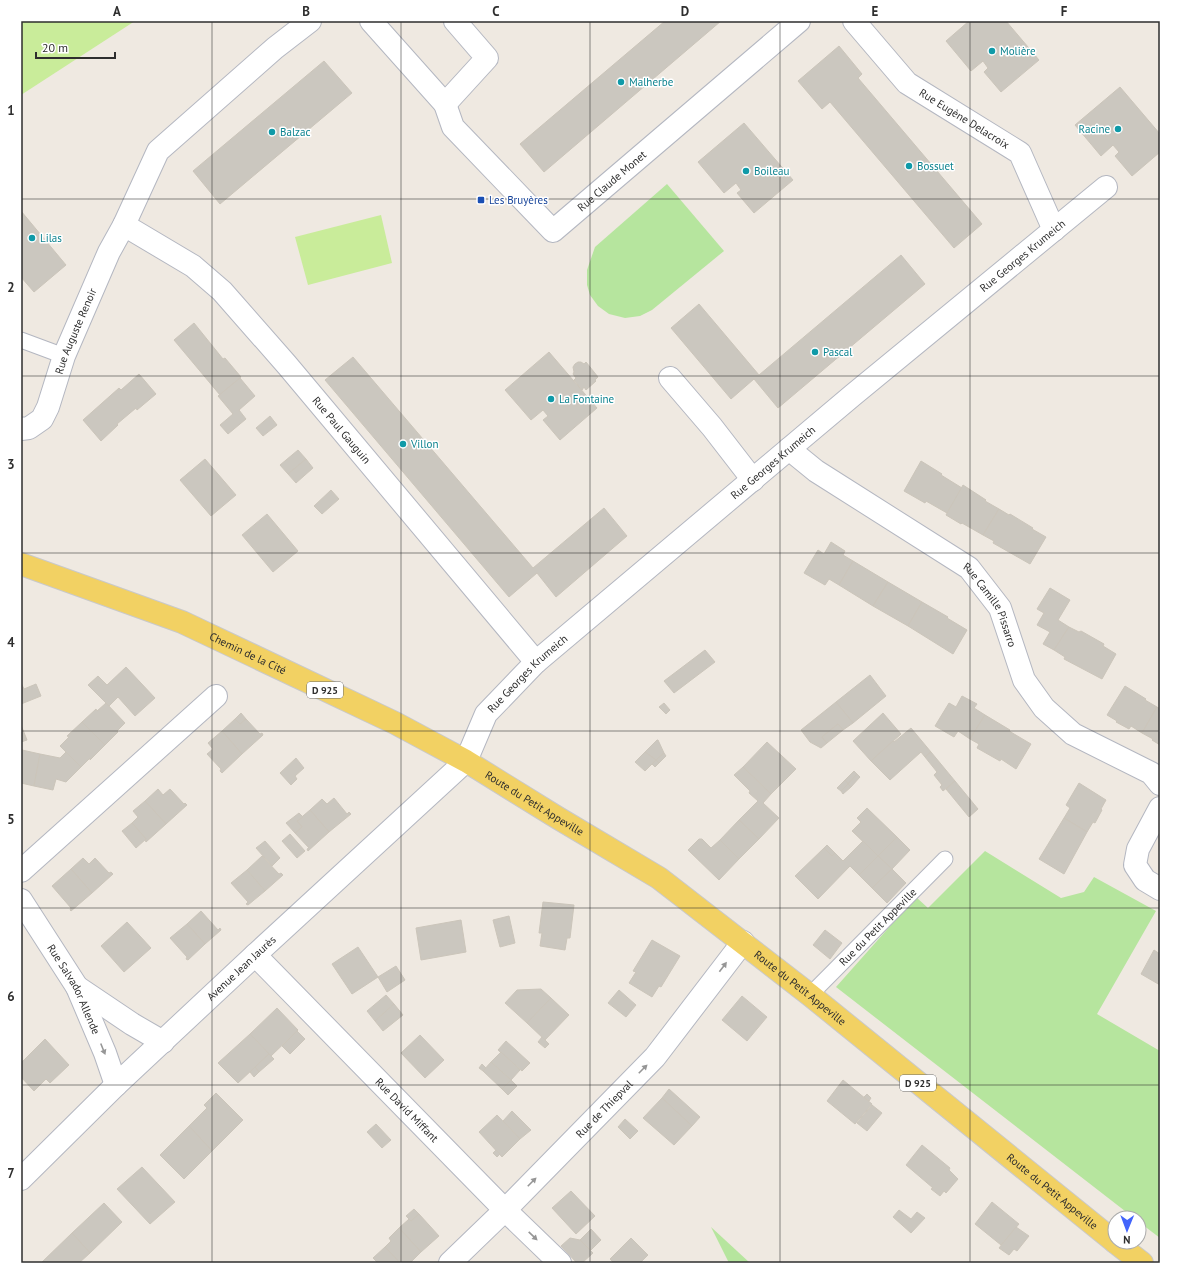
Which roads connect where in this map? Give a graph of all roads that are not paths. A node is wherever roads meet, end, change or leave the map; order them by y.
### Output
1 (310, 21) edge
2 (371, 21) edge
3 (455, 21) edge
4 (799, 21) edge
5 (854, 21) edge
6 (445, 104) junction
7 (1106, 187) dead end
8 (124, 225) junction
9 (1054, 230) junction
10 (21, 340) edge
11 (64, 356) junction
12 (670, 378) dead end
13 (21, 429) edge
14 (789, 450) junction
15 (753, 480) junction
16 (21, 564) edge
17 (536, 662) junction
18 (216, 696) dead end
19 (466, 761) junction
20 (1160, 784) edge
21 (1160, 808) edge
22 (945, 859) dead end
23 (21, 871) edge
24 (1160, 889) edge
25 (21, 900) edge
26 (743, 942) junction
27 (255, 955) junction
28 (76, 988) junction
29 (810, 995) junction
30 (163, 1042) junction
31 (116, 1085) junction
32 (21, 1179) edge
33 (505, 1210) junction
34 (1107, 1236) edge
35 (1125, 1250) edge
36 (450, 1263) edge
37 (560, 1263) edge
38 (1142, 1263) edge

1 - 8 street, Rue Auguste Renoir
2 - 6 street, Rue Claude Monet
3 - 6 street
4 - 6 street, Rue Claude Monet
5 - 9 street, Rue Eugène Delacroix
7 - 9 street, Rue Georges Krumeich
8 - 11 street, Rue Auguste Renoir
8 - 17 street, Rue Paul Gauguin
9 - 14 street, Rue Georges Krumeich
10 - 11 lane
11 - 13 street, Rue Auguste Renoir
12 - 15 street
14 - 15 street, Rue Georges Krumeich
14 - 20 street, Rue Camille Pissarro
15 - 17 street, Rue Georges Krumeich
16 - 19 main road, Chemin de la Cité / D 925
17 - 19 street, Rue Georges Krumeich
18 - 23 street
19 - 26 main road, Route du Petit Appeville / D 925
19 - 27 street, Avenue Jean Jaurès
21 - 24 street
22 - 29 lane, Rue du Petit Appeville
25 - 28 street, Rue Salvador Allende
26 - 29 main road, Route du Petit Appeville / D 925
33 -> 26 street, Rue de Thiepval
27 - 30 street, Avenue Jean Jaurès
27 - 33 street, Rue David Miffant
28 - 30 street
28 -> 31 street, Rue Salvador Allende
29 - 34 main road, Route du Petit Appeville / D 925
30 - 31 street, Avenue Jean Jaurès
31 - 32 street, Avenue Jean Jaurès
33 - 36 street, Rue de Thiepval
33 -> 37 street, Rue David Miffant
35 - 38 main road, Route du Petit Appeville / D 925

